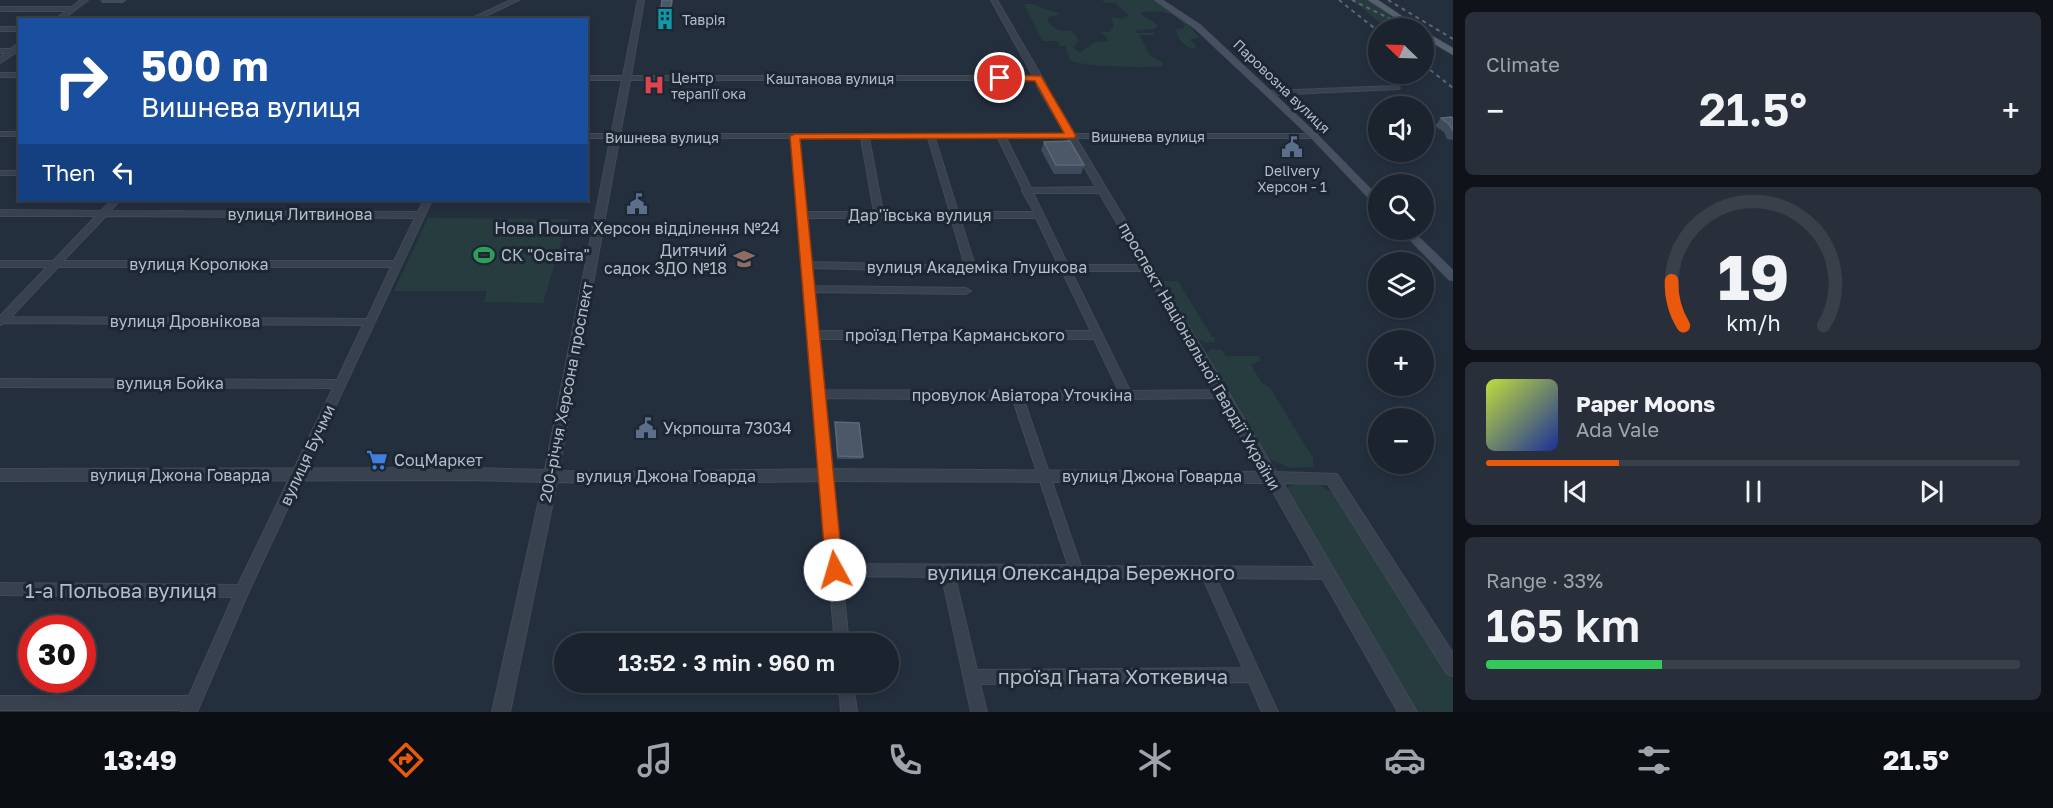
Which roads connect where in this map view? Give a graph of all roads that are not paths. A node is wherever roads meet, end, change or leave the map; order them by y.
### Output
1 (85, 0) edge
2 (516, 0) edge
3 (641, 0) edge
4 (994, 0) edge
5 (1158, 0) edge
6 (1372, 0) edge
7 (0, 9) edge
8 (71, 9) junction
9 (60, 18) edge
10 (476, 18) edge
11 (1400, 18) edge
12 (0, 29) edge
13 (18, 29) edge
14 (1434, 40) edge
15 (17, 49) edge
16 (0, 51) edge
17 (1453, 52) edge
18 (0, 61) edge
19 (0, 75) edge
20 (18, 75) edge
21 (626, 77) junction
22 (588, 78) edge
23 (1038, 78) junction
24 (1396, 88) dead end
25 (1269, 93) junction
26 (0, 134) edge
27 (18, 134) edge
28 (588, 136) edge
29 (795, 136) junction
30 (1000, 136) junction
31 (1071, 136) junction
32 (1314, 136) junction
33 (614, 137) junction
34 (865, 137) junction
35 (931, 137) junction
36 (0, 173) edge
37 (18, 173) edge
38 (1102, 190) junction
39 (1026, 191) junction
40 (1368, 192) edge
41 (115, 201) edge
42 (428, 201) edge
43 (0, 213) edge
44 (103, 214) junction
45 (421, 214) junction
46 (879, 214) junction
47 (802, 215) junction
48 (956, 215) junction
49 (1037, 215) junction
50 (1416, 240) edge
51 (0, 264) edge
52 (398, 264) junction
53 (807, 265) junction
54 (53, 266) junction
55 (971, 268) junction
56 (1063, 268) junction
57 (1148, 268) junction
58 (1453, 277) edge
59 (809, 289) junction
60 (966, 291) dead end
61 (1, 321) edge
62 (370, 322) junction
63 (812, 335) junction
64 (1098, 335) junction
65 (0, 383) edge
66 (340, 384) junction
67 (819, 394) junction
68 (1224, 394) junction
69 (1017, 396) junction
70 (1126, 396) junction
71 (0, 475) edge
72 (298, 475) junction
73 (825, 475) junction
74 (551, 476) junction
75 (1044, 476) junction
76 (1271, 477) junction
77 (835, 570) junction
78 (947, 571) junction
79 (1077, 572) junction
80 (1207, 573) junction
81 (1328, 573) junction
82 (0, 589) edge
83 (242, 591) junction
84 (841, 633) edge
85 (1453, 668) edge
86 (1253, 675) junction
87 (972, 676) junction
88 (847, 693) edge
89 (0, 703) edge
90 (190, 708) edge
91 (501, 712) edge
92 (849, 712) edge
93 (980, 712) edge
94 (1270, 712) edge
95 (1408, 712) edge

1 - 8 street
2 - 10 street
3 - 21 street, 200-річчя Херсона проспект
4 - 23 street, проспект Національної Гвардії України
5 - 25 main road, Паровозна вулиця
6 - 11 main road
7 - 8 street
8 - 9 street
12 - 13 street
14 - 17 main road
15 - 16 street
15 - 18 street
19 - 20 street
21 - 22 street, Каштанова вулиця
21 - 23 street, Каштанова вулиця
21 - 33 street, 200-річчя Херсона проспект
23 - 31 street, проспект Національної Гвардії України
24 - 25 street
25 - 32 main road, Паровозна вулиця
26 - 27 street
28 - 33 street, Вишнева вулиця
29 - 33 street, Вишнева вулиця
29 - 34 street, Вишнева вулиця
29 - 47 street
30 - 31 street, Вишнева вулиця
30 - 35 street, Вишнева вулиця
30 - 39 street
31 - 32 street, Вишнева вулиця
31 - 38 street, проспект Національної Гвардії України
32 - 40 main road, Паровозна вулиця
33 - 74 street, 200-річчя Херсона проспект
34 - 35 street, Вишнева вулиця
34 - 46 street
35 - 48 street
36 - 37 street
38 - 39 street
38 - 57 street, проспект Національної Гвардії України
39 - 49 street
41 - 44 street
42 - 45 street, вулиця Бучми
43 - 44 street, вулиця Литвинова
44 - 45 street, вулиця Литвинова
44 - 54 street
45 - 52 street, вулиця Бучми
46 - 47 street, Дар'ївська вулиця
46 - 48 street, Дар'ївська вулиця
47 - 53 street
48 - 49 street, Дар'ївська вулиця
48 - 55 street
49 - 56 street
50 - 58 main road
51 - 54 street, вулиця Королюка
52 - 54 street, вулиця Королюка
52 - 62 street, вулиця Бучми
53 - 55 street, вулиця Академіка Глушкова
53 - 59 street
54 - 61 street
55 - 56 street, вулиця Академіка Глушкова
56 - 57 street, вулиця Академіка Глушкова
56 - 64 street
57 - 68 street, проспект Національної Гвардії України
59 - 60 street
59 - 63 street
61 - 62 street, вулиця Дровнікова
62 - 66 street, вулиця Бучми
63 - 64 street, проїзд Петра Карманського
63 - 67 street
64 - 70 street
65 - 66 street, вулиця Бойка
66 - 72 street, вулиця Бучми
67 - 69 street, провулок Авіатора Уточкіна
67 - 73 street
68 - 70 street, провулок Авіатора Уточкіна
68 - 76 street, проспект Національної Гвардії України
69 - 70 street, провулок Авіатора Уточкіна
69 - 75 street
71 - 72 street, вулиця Джона Говарда
72 - 74 street, вулиця Джона Говарда
72 - 83 street, вулиця Бучми
73 - 74 street, вулиця Джона Говарда
73 - 75 street, вулиця Джона Говарда
73 - 77 street
74 - 91 street, 200-річчя Херсона проспект
75 - 76 street, вулиця Джона Говарда
75 - 79 street
76 - 81 street, проспект Національної Гвардії України
76 - 85 street, вулиця Джона Говарда
77 - 78 street, вулиця Олександра Бережного
77 - 84 street
78 - 79 street, вулиця Олександра Бережного
78 - 87 street
79 - 80 street, вулиця Олександра Бережного
80 - 81 street, вулиця Олександра Бережного
80 - 86 street
81 - 95 street, проспект Національної Гвардії України
82 - 83 street, 1-а Польова вулиця
83 - 90 street, вулиця Бучми
86 - 87 street, проїзд Гната Хоткевича
86 - 94 street
87 - 93 street
88 - 92 street
89 - 90 street

